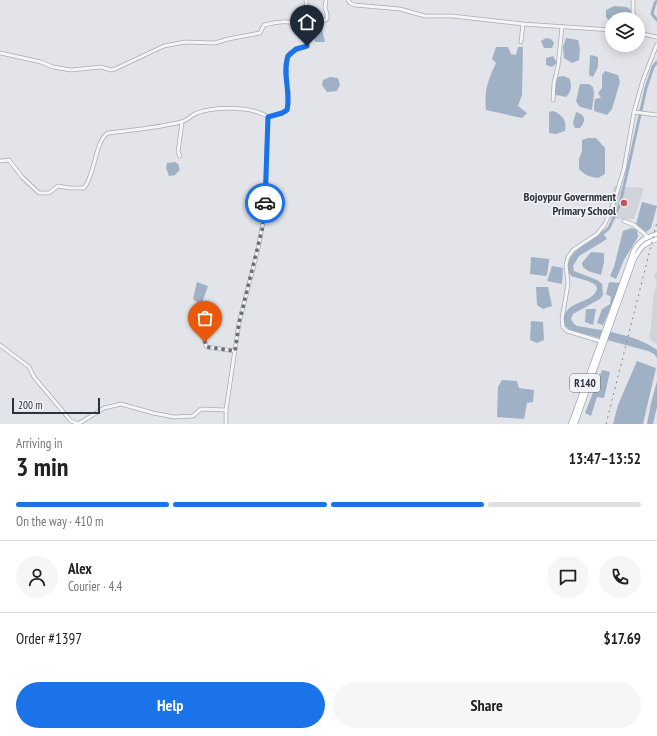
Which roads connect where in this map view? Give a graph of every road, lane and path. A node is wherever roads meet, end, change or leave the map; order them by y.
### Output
1 (306, 0) edge
2 (326, 0) edge
3 (348, 0) edge
4 (634, 0) edge
5 (633, 12) edge
6 (309, 20) junction
7 (523, 24) junction
8 (562, 27) junction
9 (605, 30) edge
10 (645, 34) edge
11 (657, 37) edge
12 (521, 42) dead end
13 (657, 44) edge
14 (0, 53) edge
15 (553, 100) dead end
16 (635, 112) junction
17 (657, 115) edge
18 (268, 117) junction
19 (182, 122) junction
20 (180, 156) dead end
21 (0, 161) edge
22 (624, 221) dead end
23 (657, 234) edge
24 (647, 236) junction
25 (657, 239) edge
26 (621, 292) junction
27 (198, 317) dead end
28 (611, 319) junction
29 (600, 341) junction
30 (0, 345) edge
31 (235, 351) junction
32 (226, 410) junction
33 (226, 424) edge
34 (571, 424) edge
35 (575, 424) edge

1 - 6 street
2 - 6 street
3 - 7 street
4 - 5 street
6 - 14 street
6 - 18 street
7 - 8 street
7 - 12 street
8 - 9 street
8 - 15 street
10 - 11 street
13 - 16 street
16 - 17 street
16 - 29 street
18 - 19 street
18 - 31 street
19 - 20 street
19 - 21 street
22 - 24 street
23 - 24 main road
24 - 26 main road, R140
25 - 26 main road, R140
26 - 28 main road, R140
27 - 31 street
28 - 29 main road, R140
28 - 35 main road, R140
29 - 34 main road, R140
30 - 32 street
31 - 32 street
32 - 33 street

